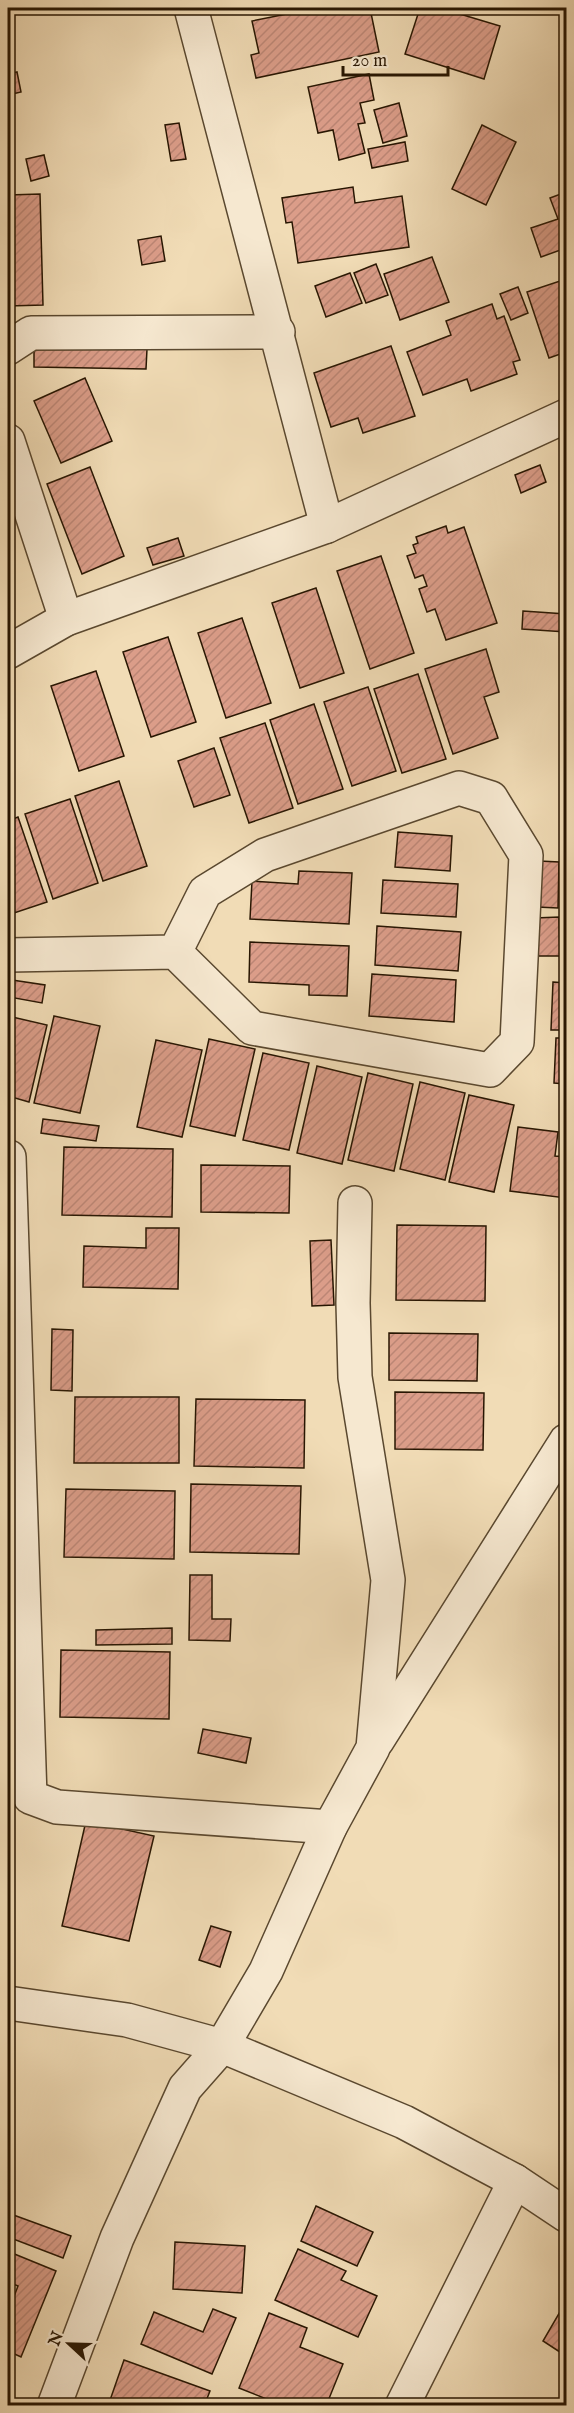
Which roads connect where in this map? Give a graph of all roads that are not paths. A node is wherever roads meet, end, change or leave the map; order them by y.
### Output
1 (191, 8) edge
2 (278, 332) junction
3 (8, 348) edge
4 (567, 416) edge
5 (8, 441) edge
6 (327, 526) junction
7 (66, 619) junction
8 (8, 652) edge
9 (175, 952) junction
10 (8, 955) edge
11 (9, 1156) dead end
12 (355, 1203) dead end
13 (567, 1441) edge
14 (373, 1748) junction
15 (330, 1827) junction
16 (8, 2003) edge
17 (222, 2046) junction
18 (516, 2181) junction
19 (567, 2214) edge
20 (54, 2406) edge
21 (402, 2406) edge

1 - 2 street
2 - 3 street
2 - 6 street
4 - 6 street
5 - 7 street
6 - 7 street
7 - 8 street
9 - 9 street
9 - 10 street
11 - 15 street
12 - 14 street
13 - 14 street
14 - 15 street
15 - 17 street
16 - 17 street
17 - 18 street
17 - 20 street
18 - 19 street
18 - 21 street

